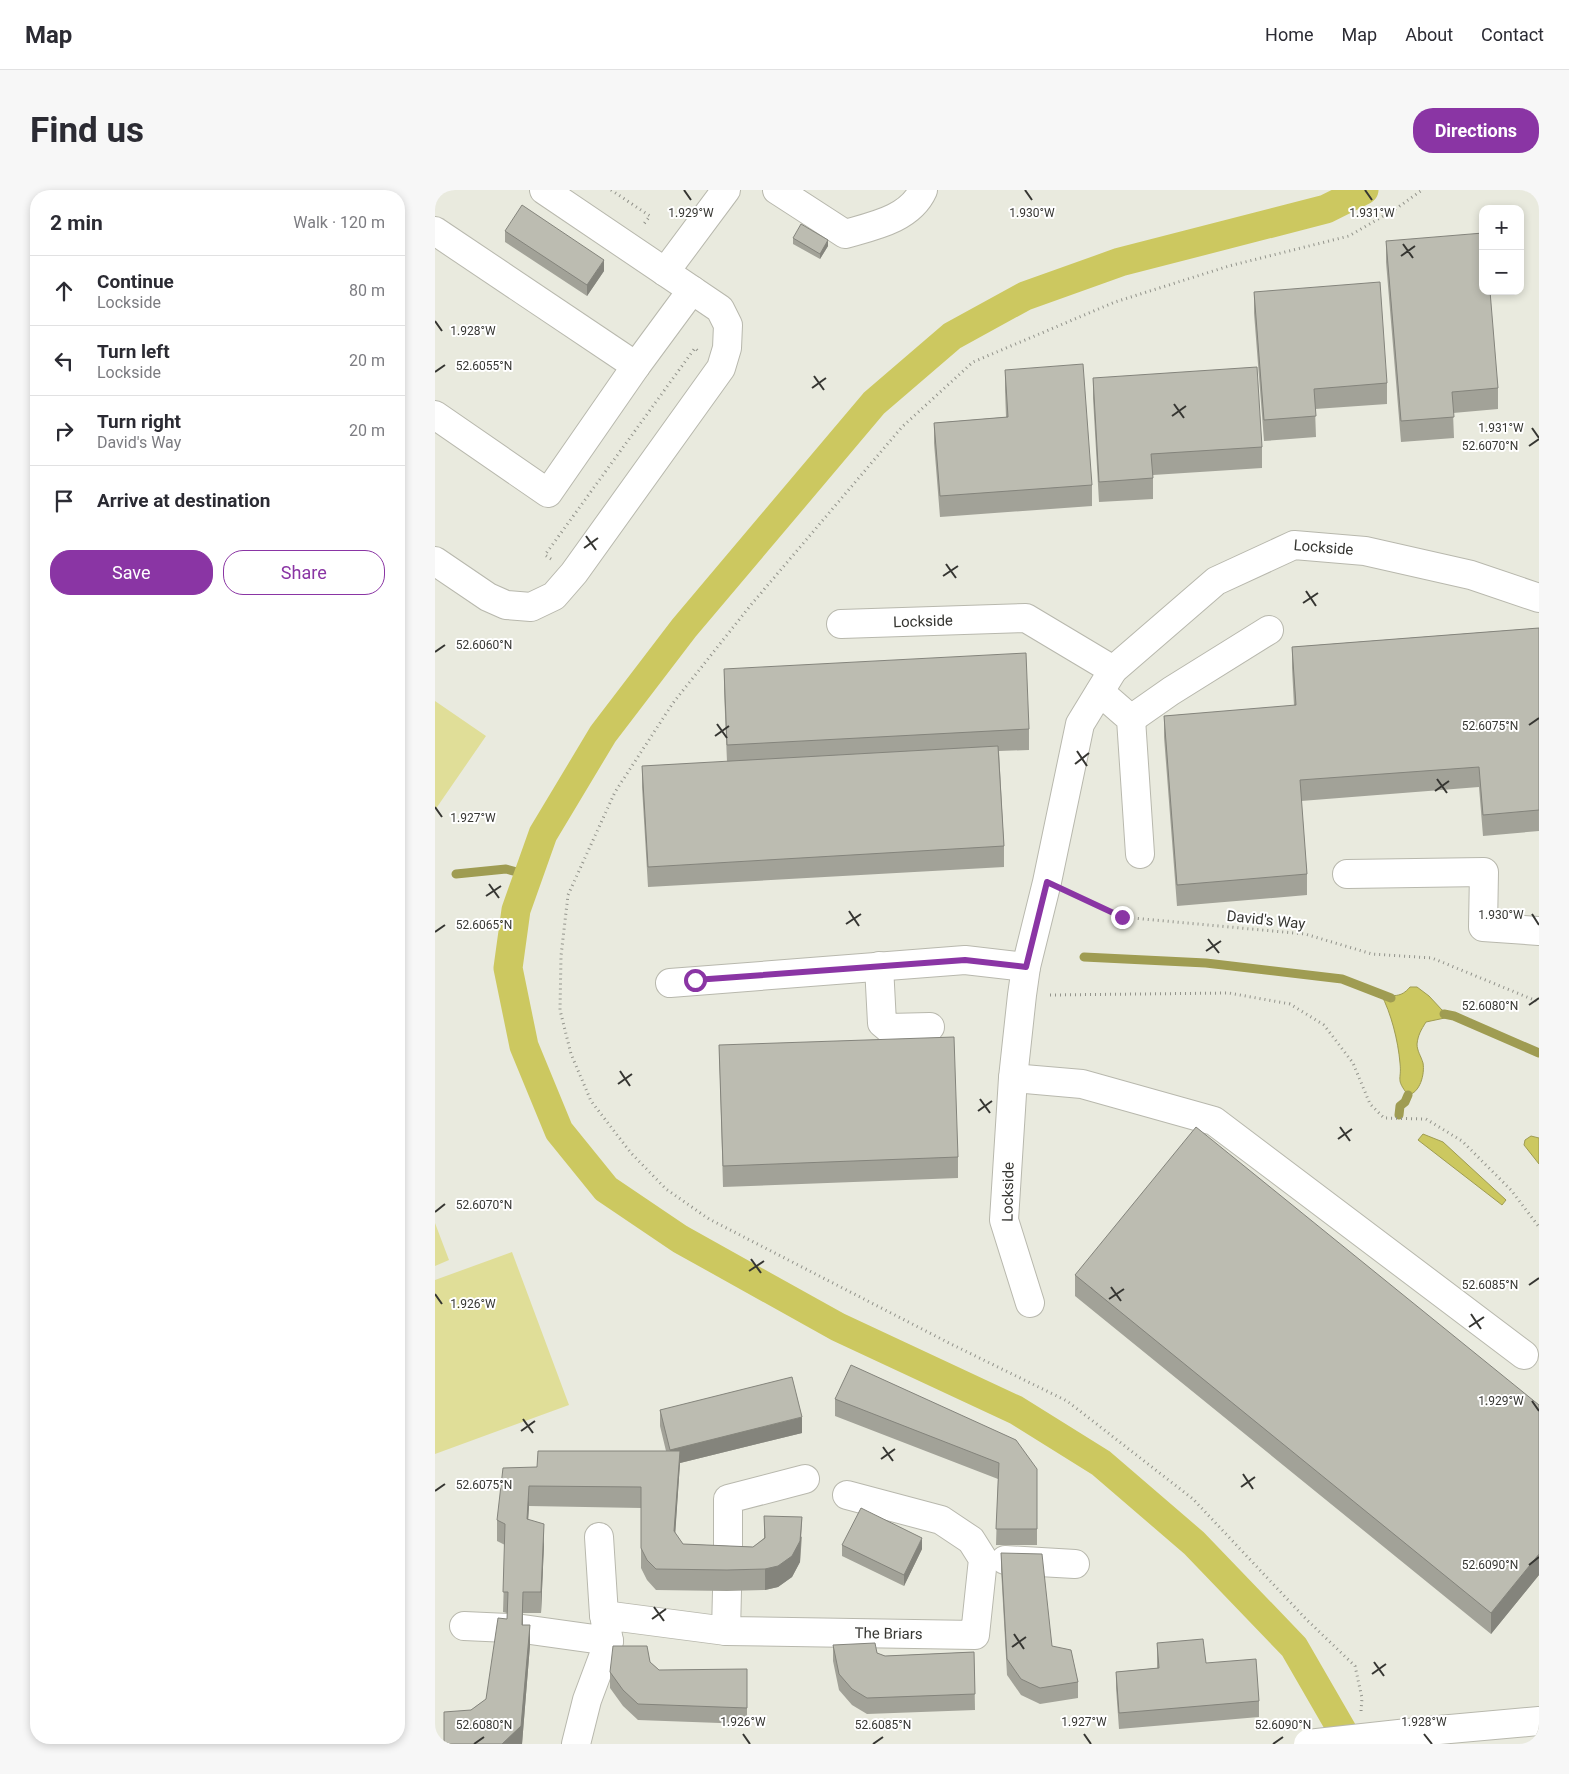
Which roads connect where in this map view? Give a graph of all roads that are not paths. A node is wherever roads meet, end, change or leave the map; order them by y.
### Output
1 (544, 190) edge
2 (726, 190) edge
3 (777, 190) edge
4 (923, 190) edge
5 (435, 231) edge
6 (665, 272) junction
7 (692, 290) junction
8 (636, 366) junction
9 (435, 415) edge
10 (435, 561) edge
11 (1539, 598) edge
12 (841, 624) dead end
13 (1269, 630) dead end
14 (1106, 681) junction
15 (1131, 719) junction
16 (1140, 854) dead end
17 (1347, 874) dead end
18 (1539, 930) edge
19 (879, 966) junction
20 (1026, 967) junction
21 (670, 983) dead end
22 (929, 1027) dead end
23 (1013, 1078) junction
24 (1030, 1303) dead end
25 (1524, 1355) dead end
26 (805, 1479) dead end
27 (847, 1494) dead end
28 (599, 1537) dead end
29 (983, 1559) junction
30 (1075, 1564) dead end
31 (604, 1615) junction
32 (464, 1626) dead end
33 (726, 1631) junction
34 (609, 1641) junction
35 (1539, 1721) edge
36 (576, 1744) edge
37 (1308, 1744) edge

1 - 6 street
2 - 6 street
3 - 4 street
5 - 8 street
6 - 7 street
7 - 8 street
7 - 10 street
8 - 9 street
11 - 14 street, Lockside
12 - 14 street, Lockside
13 - 15 street
14 - 15 street
14 - 20 street, Lockside
15 - 16 street
17 - 18 street
19 - 20 street
19 - 21 street
19 - 22 street
20 - 23 street, Lockside
23 - 24 street, Lockside
23 - 25 street
26 - 33 street
27 - 29 street
28 - 31 street
29 - 30 street
29 - 33 street, The Briars
31 - 33 street, The Briars
31 - 34 street
32 - 34 street
34 - 36 street
35 - 37 street, bridge

